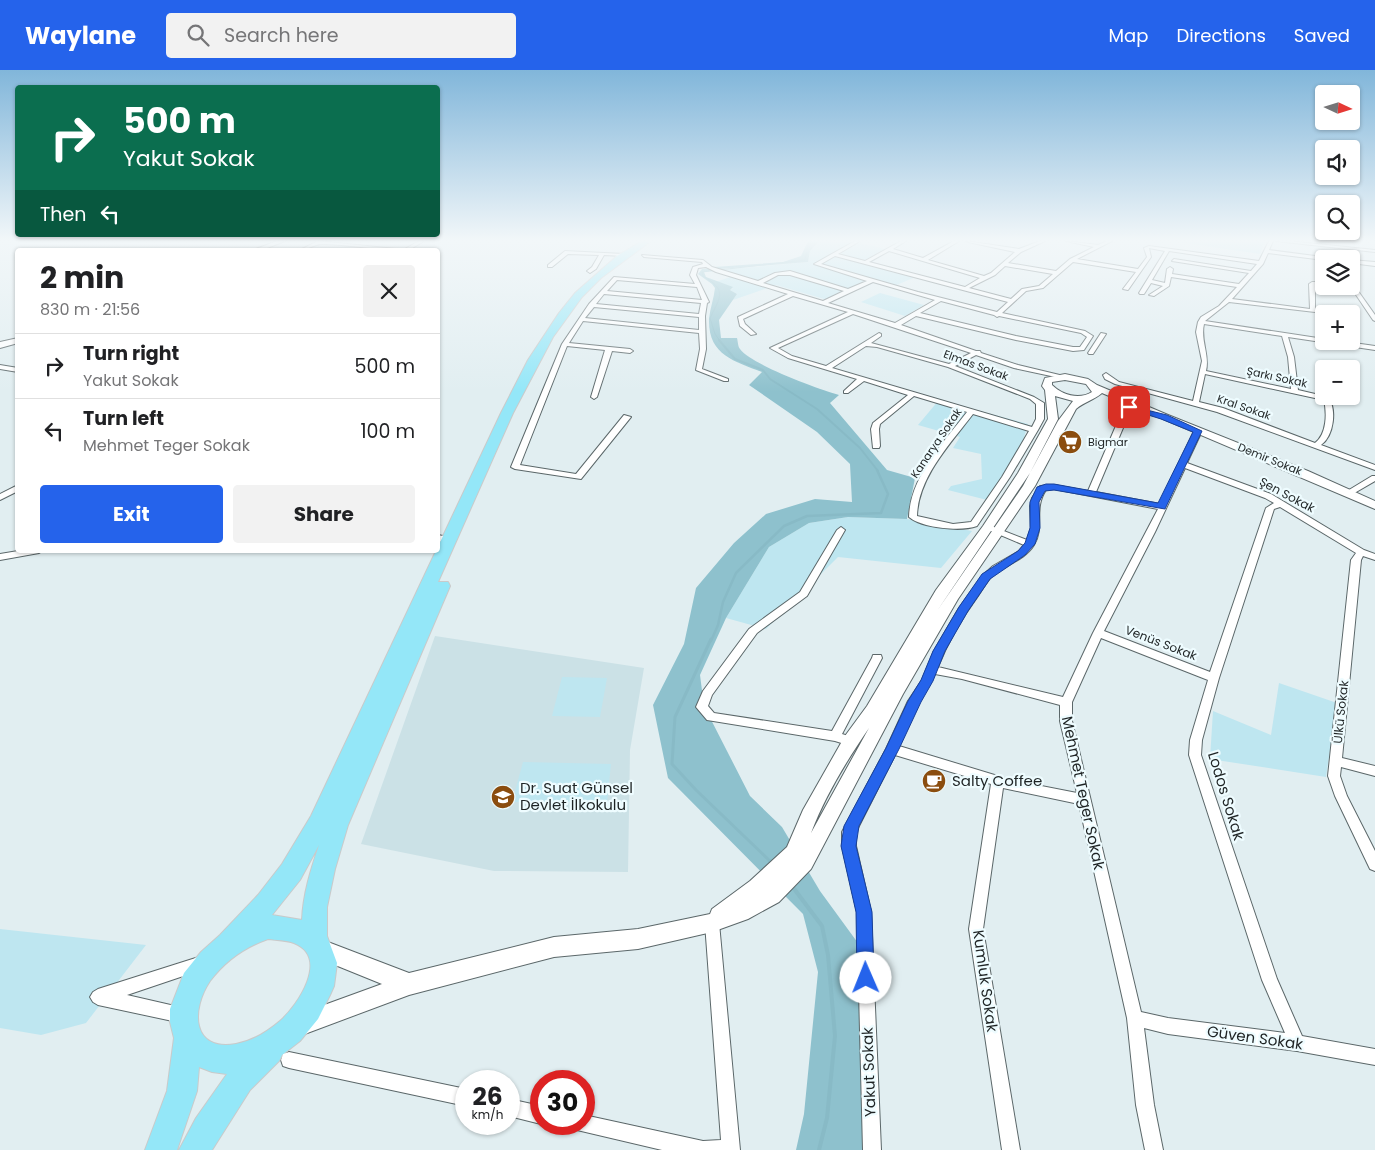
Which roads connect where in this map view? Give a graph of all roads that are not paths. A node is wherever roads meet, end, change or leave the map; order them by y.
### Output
1 (583, 291) edge
2 (597, 291) edge
3 (600, 291) edge
4 (701, 291) edge
5 (788, 291) edge
6 (908, 291) edge
7 (976, 291) edge
8 (1022, 291) edge
9 (1157, 291) edge
10 (1235, 291) edge
11 (1312, 291) edge
12 (603, 292) joint
13 (848, 292) edge
14 (794, 293) junction
15 (1152, 295) dead end
16 (1359, 295) edge
17 (939, 300) junction
18 (1011, 300) junction
19 (1228, 300) junction
20 (706, 302) junction
21 (823, 303) junction
22 (581, 311) junction
23 (852, 312) junction
24 (916, 314) junction
25 (997, 315) junction
26 (702, 316) junction
27 (1375, 319) edge
28 (1201, 322) junction
29 (896, 325) junction
30 (702, 332) junction
31 (754, 334) dead end
32 (1103, 334) dead end
33 (879, 335) dead end
34 (1285, 336) junction
35 (1315, 340) edge
36 (15, 341) edge
37 (565, 344) junction
38 (864, 344) junction
39 (0, 345) edge
40 (1360, 347) edge
41 (609, 349) junction
42 (1373, 349) edge
43 (630, 351) dead end
44 (978, 352) junction
45 (1092, 353) dead end
46 (950, 366) junction
47 (0, 367) edge
48 (1016, 367) junction
49 (827, 368) junction
50 (15, 369) edge
51 (1203, 372) junction
52 (1106, 375) dead end
53 (1065, 377) junction
54 (862, 378) junction
55 (726, 380) dead end
56 (1096, 387) junction
57 (1048, 388) junction
58 (1296, 391) junction
59 (846, 392) dead end
60 (913, 394) junction
61 (594, 397) dead end
62 (1084, 398) junction
63 (1196, 402) junction
64 (972, 411) junction
65 (1124, 416) dead end
66 (627, 417) dead end
67 (1164, 417) junction
68 (1034, 430) junction
69 (1198, 431) junction
70 (1026, 444) junction
71 (1317, 445) junction
72 (876, 446) dead end
73 (1038, 447) junction
74 (1182, 464) junction
75 (1375, 468) edge
76 (1375, 478) edge
77 (15, 489) edge
78 (1091, 493) junction
79 (1348, 493) junction
80 (0, 497) edge
81 (1280, 503) junction
82 (1375, 505) edge
83 (1162, 507) junction
84 (913, 516) joint
85 (841, 530) dead end
86 (994, 530) junction
87 (444, 539) edge
88 (1030, 544) junction
89 (1361, 552) junction
90 (22, 553) edge
91 (438, 553) edge
92 (0, 557) edge
93 (1375, 557) edge
94 (1098, 633) junction
95 (877, 658) dead end
96 (931, 669) junction
97 (1214, 678) junction
98 (1066, 702) junction
99 (843, 739) junction
100 (892, 749) junction
101 (1336, 762) junction
102 (1375, 771) edge
103 (998, 782) junction
104 (1084, 800) junction
105 (799, 858) junction
106 (1375, 864) edge
107 (712, 923) junction
108 (230, 943) junction
109 (317, 944) junction
110 (210, 960) junction
111 (409, 984) junction
112 (1134, 1018) junction
113 (185, 1026) junction
114 (288, 1043) junction
115 (1297, 1043) junction
116 (1375, 1057) edge
117 (455, 1095) edge
118 (595, 1127) edge
119 (161, 1150) edge
120 (195, 1150) edge
121 (731, 1150) edge
122 (872, 1150) edge
123 (1011, 1150) edge
124 (1154, 1150) edge

1 - 87 highway
2 - 22 highway
3 - 22 highway
4 - 20 street
5 - 14 street
6 - 17 street
7 - 18 street
8 - 18 street
9 - 15 street
10 - 19 street
11 - 19 street
12 - 20 street
12 - 22 street
13 - 21 street
14 - 21 street
14 - 31 street
16 - 27 street
17 - 24 street
17 - 25 street
18 - 25 street
19 - 28 street
20 - 26 street
21 - 23 street
22 - 26 street
22 - 30 street
22 - 37 street
22 - 109 highway
23 - 29 street
23 - 49 street
24 - 25 street
24 - 29 street
26 - 30 street
28 - 34 street
28 - 51 street
29 - 44 street
30 - 55 street
32 - 45 street
33 - 38 street
34 - 35 street
34 - 58 street
36 - 39 street
37 - 41 street
37 - 66 street
38 - 46 street, Elmas Sokak
38 - 49 street
40 - 42 street
41 - 43 street
41 - 61 street
44 - 46 street
44 - 48 street
46 - 68 street, Elmas Sokak
47 - 50 street
48 - 53 street
48 - 57 street
49 - 54 street
51 - 58 street, Şarkı Sokak
51 - 63 street
52 - 63 street, Kral Sokak
53 - 56 street, Demir Sokak
53 - 57 street
54 - 59 street
54 - 60 street
56 - 62 street
56 - 67 street, Demir Sokak
57 - 62 street, Demir Sokak
57 - 73 street
58 - 71 street, Şarkı Sokak
60 - 64 street
60 - 72 street
62 - 67 street, Demir Sokak
62 - 86 street
63 - 71 street, Kral Sokak
64 - 68 street
64 - 84 street, Kanarya Sokak
65 - 78 street
67 - 69 street, Demir Sokak
68 - 70 street, Elmas Sokak
69 - 74 street, Mehmet Teger Sokak
69 - 79 street, Demir Sokak
70 - 73 street
70 - 84 street, Elmas Sokak
71 - 75 street, Kral Sokak
73 - 86 street
74 - 81 street, Şen Sokak
74 - 83 street, Mehmet Teger Sokak
76 - 79 street
77 - 80 street
78 - 83 street
78 - 88 street
79 - 82 street, Demir Sokak
81 - 89 street, Şen Sokak
81 - 97 street, Lodos Sokak
83 - 94 street, Mehmet Teger Sokak
85 - 99 street
86 - 88 street
86 - 99 street
86 - 105 street
88 - 96 street, Yakut Sokak
89 - 93 street, Şen Sokak
89 - 101 street, Ülkü Sokak
90 - 92 street
91 - 108 highway
94 - 97 street, Venüs Sokak
94 - 98 street, Mehmet Teger Sokak
95 - 99 street
96 - 98 street
96 - 100 street, Yakut Sokak
97 - 115 street, Lodos Sokak
98 - 104 street, Mehmet Teger Sokak
99 - 105 street
100 - 103 street
100 - 122 street, Yakut Sokak
101 - 102 street
101 - 106 street, Ülkü Sokak
103 - 104 street
103 - 123 street, Kumluk Sokak
104 - 112 street, Mehmet Teger Sokak
105 - 107 street
107 - 111 street
107 - 121 street
108 - 109 highway
108 - 110 highway
109 - 111 street
109 - 114 highway
110 - 113 highway
110 - 113 street
111 - 114 street
112 - 115 street, Güven Sokak
112 - 124 street, Mehmet Teger Sokak
113 - 114 highway
113 - 119 highway
114 - 117 street
114 - 120 highway
115 - 116 street, Güven Sokak
118 - 121 street

